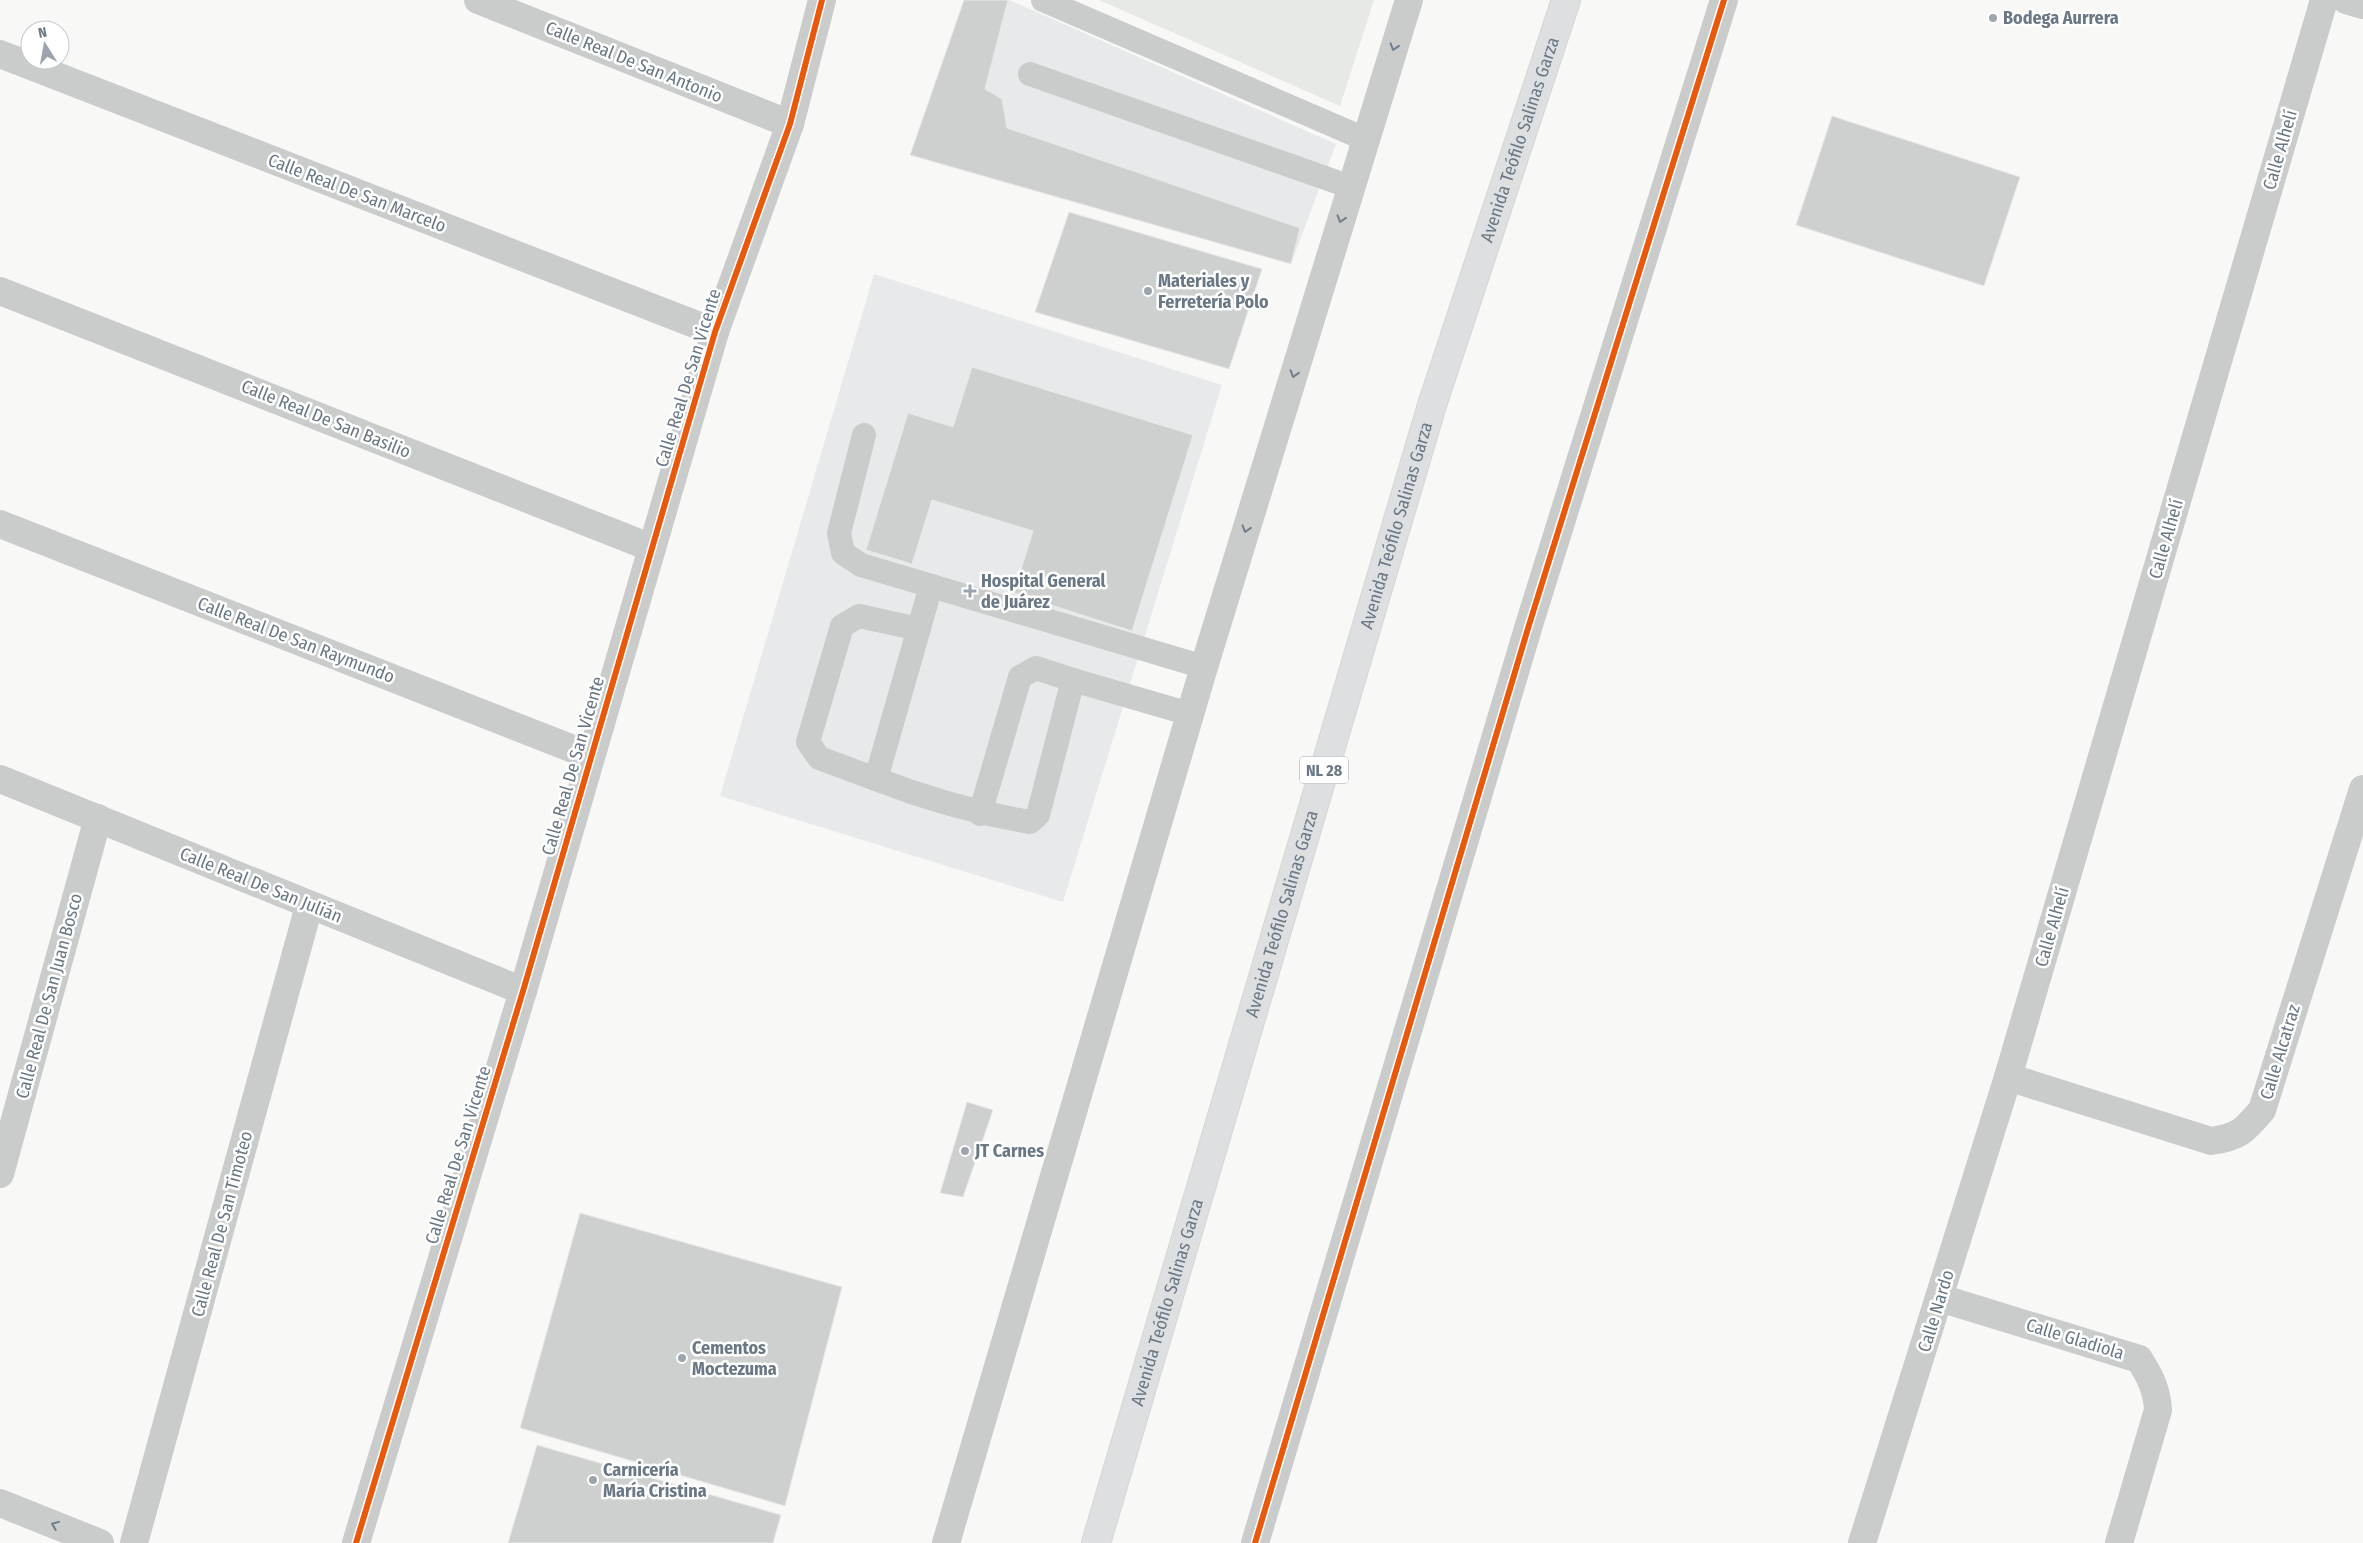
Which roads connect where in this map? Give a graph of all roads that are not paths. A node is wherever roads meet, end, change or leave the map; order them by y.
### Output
1 (478, 0) edge
2 (822, 0) edge
3 (1043, 0) edge
4 (1408, 0) edge
5 (1566, 0) edge
6 (1724, 0) edge
7 (2324, 0) edge
8 (2346, 0) edge
9 (2363, 6) edge
10 (0, 54) edge
11 (1030, 74) dead end
12 (790, 124) junction
13 (1365, 139) junction
14 (1351, 187) junction
15 (0, 291) edge
16 (715, 332) junction
17 (864, 435) dead end
18 (0, 524) edge
19 (652, 548) junction
20 (930, 586) junction
21 (919, 629) junction
22 (1204, 667) junction
23 (1073, 680) junction
24 (1190, 714) junction
25 (591, 756) junction
26 (0, 779) edge
27 (876, 779) junction
28 (2363, 789) edge
29 (980, 814) junction
30 (98, 818) junction
31 (309, 906) junction
32 (523, 991) junction
33 (2008, 1078) junction
34 (0, 1174) edge
35 (1940, 1298) junction
36 (0, 1503) edge
37 (100, 1543) edge
38 (134, 1543) edge
39 (356, 1543) edge
40 (946, 1543) edge
41 (1096, 1543) edge
42 (1255, 1543) edge
43 (1862, 1543) edge
44 (2119, 1543) edge

1 - 12 street, Calle Real De San Antonio
2 - 12 street, Calle Real De San Vicente
3 - 13 lane
4 -> 13 street
5 - 41 main road, Avenida Teófilo Salinas Garza / NL 28
6 - 42 street
7 - 33 street, Calle Alhelí
8 - 9 street
10 - 16 street, Calle Real De San Marcelo
11 - 14 lane
12 - 16 street, Calle Real De San Vicente
13 - 14 street
14 -> 22 street
15 - 19 street, Calle Real De San Basilio
16 - 19 street, Calle Real De San Vicente
17 - 20 lane
18 - 25 street, Calle Real De San Raymundo
19 - 25 street, Calle Real De San Vicente
20 - 21 lane
20 - 22 lane
21 - 27 lane
21 - 27 lane
22 - 24 street
23 - 24 lane
23 - 29 lane
23 - 29 lane
24 - 40 street
25 - 32 street, Calle Real De San Vicente
26 - 30 street, Calle Real De San Julián
27 - 29 lane
28 - 33 street, Calle Alcatraz
30 - 31 street, Calle Real De San Julián
30 - 34 street, Calle Real De San Juan Bosco
31 - 32 street, Calle Real De San Julián
31 - 38 street, Calle Real De San Timoteo
32 - 39 street, Calle Real De San Vicente
33 - 35 street, Calle Nardo
35 - 43 street, Calle Nardo
35 - 44 street, Calle Gladiola
37 -> 36 street

